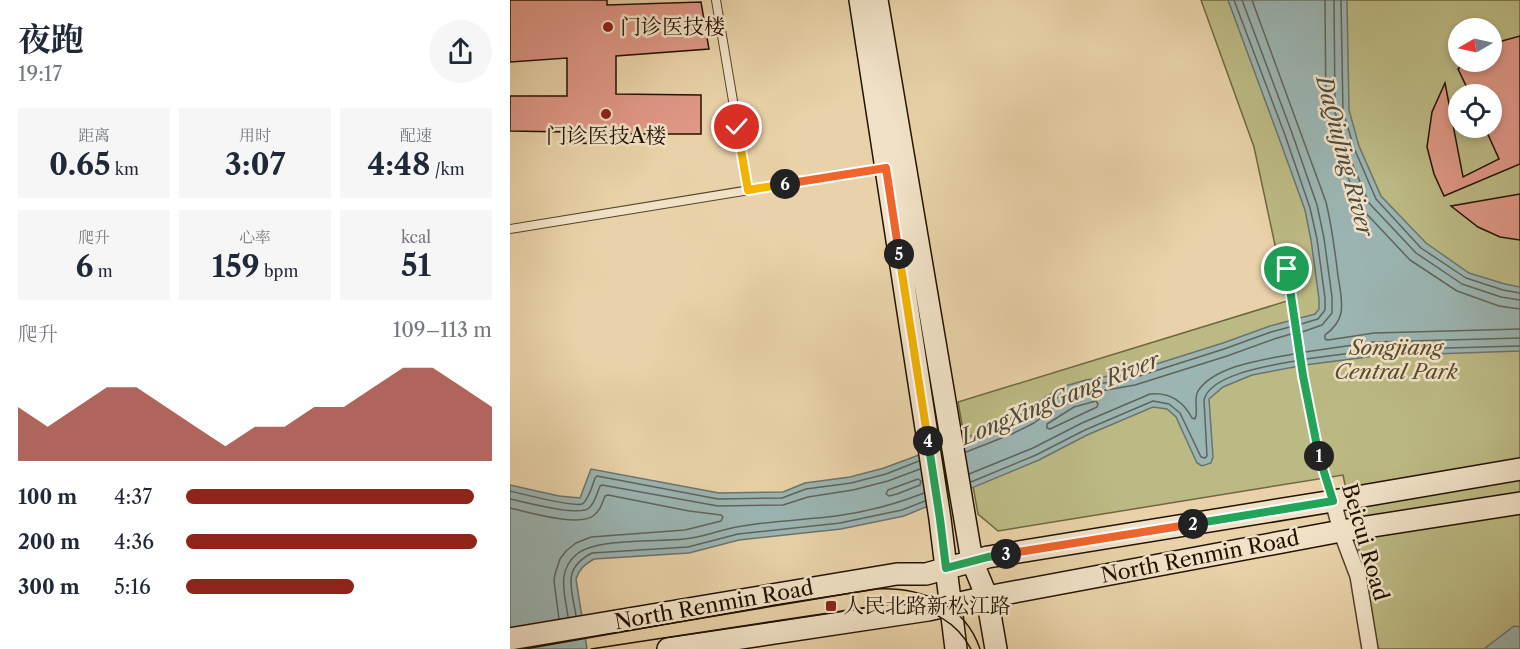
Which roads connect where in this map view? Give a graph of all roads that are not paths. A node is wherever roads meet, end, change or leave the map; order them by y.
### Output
1 (716, 0) edge
2 (860, 0) edge
3 (877, 0) edge
4 (886, 168) junction
5 (748, 190) junction
6 (510, 229) edge
7 (1287, 269) dead end
8 (1520, 469) edge
9 (1333, 501) junction
10 (1520, 503) edge
11 (1341, 531) junction
12 (972, 561) junction
13 (946, 568) junction
14 (987, 597) junction
15 (950, 605) junction
16 (510, 639) edge
17 (668, 649) edge
18 (956, 649) edge
19 (996, 649) edge
20 (1370, 649) edge

1 - 5 lane
2 - 4 main road
3 - 12 main road
4 - 5 lane
4 - 13 main road
5 - 6 lane
7 - 9 lane, Beicui Road
8 - 9 main road, North Renmin Road
9 - 11 street, Beicui Road
9 - 12 main road, North Renmin Road
10 - 11 main road, North Renmin Road
11 - 14 main road, North Renmin Road
11 - 20 street, Beicui Road
12 - 13 main road, North Renmin Road
12 - 14 main road
13 - 15 main road
13 - 16 main road, North Renmin Road
14 - 15 main road, North Renmin Road
14 - 19 main road
15 - 17 main road, North Renmin Road
15 - 18 main road

